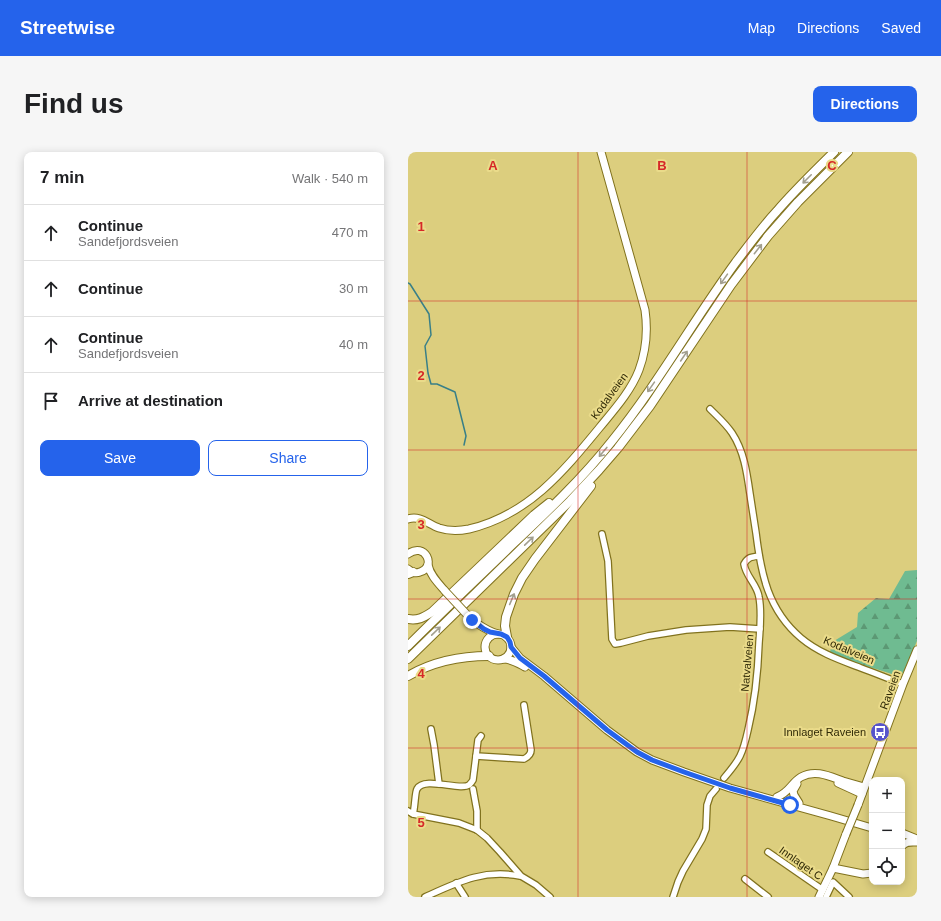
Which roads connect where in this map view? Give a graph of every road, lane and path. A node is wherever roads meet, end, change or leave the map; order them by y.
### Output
1 (601, 152) edge
2 (834, 152) edge
3 (848, 152) edge
4 (710, 409) dead end
5 (618, 448) junction
6 (592, 464) junction
7 (408, 519) edge
8 (602, 534) dead end
9 (408, 548) edge
10 (416, 550) junction
11 (408, 554) edge
12 (759, 556) junction
13 (428, 565) junction
14 (412, 572) edge
15 (445, 591) junction
16 (408, 619) edge
17 (472, 620) junction
18 (760, 629) junction
19 (498, 634) junction
20 (507, 637) junction
21 (486, 642) junction
22 (408, 646) edge
23 (511, 647) junction
24 (917, 650) edge
25 (489, 656) junction
26 (408, 659) edge
27 (503, 659) junction
28 (408, 676) edge
29 (903, 684) junction
30 (566, 696) junction
31 (524, 705) dead end
32 (431, 729) dead end
33 (481, 736) dead end
34 (476, 756) junction
35 (724, 778) dead end
36 (708, 780) junction
37 (439, 784) junction
38 (473, 789) dead end
39 (716, 789) dead end
40 (863, 790) junction
41 (777, 797) junction
42 (799, 803) junction
43 (411, 812) edge
44 (869, 823) edge
45 (869, 827) edge
46 (477, 830) junction
47 (905, 834) edge
48 (905, 839) edge
49 (917, 839) edge
50 (917, 843) edge
51 (905, 844) edge
52 (768, 852) dead end
53 (836, 860) junction
54 (833, 868) junction
55 (869, 872) edge
56 (869, 873) edge
57 (521, 876) junction
58 (745, 879) dead end
59 (456, 883) junction
60 (824, 893) edge
61 (425, 897) edge
62 (465, 897) edge
63 (550, 897) edge
64 (673, 897) edge
65 (768, 897) edge
66 (819, 897) edge
67 (849, 897) edge

1 - 7 main road, Kodalveien
2 -> 6 highway
5 -> 3 highway
4 - 12 street, Kodalveien
20 -> 5 highway
26 -> 5 highway
6 - 16 highway
6 - 22 highway
8 - 18 street
9 - 10 main road
10 - 11 main road
10 - 13 main road
12 - 18 street, Natvalveien
12 - 29 street, Kodalveien
13 - 14 main road
13 - 15 main road
14 - 15 main road
15 - 17 main road, bridge
17 - 19 main road
17 - 21 main road
18 - 35 street, Natvalveien
19 - 20 main road
19 - 21 main road
20 - 23 main road
21 - 25 main road
23 - 27 main road
23 - 30 main road
24 - 29 main road, Raveien
25 - 27 main road
25 - 28 highway
27 - 30 main road
29 - 40 main road, Raveien
30 - 36 main road
31 - 34 street
32 - 37 street
33 - 34 street
34 - 37 street
36 - 41 main road
36 - 45 main road
37 - 43 street
38 - 46 street
39 - 64 street
40 - 41 main road
40 - 42 main road
40 - 53 main road, Raveien, bridge
41 - 42 main road
42 - 44 main road
43 - 46 street
46 - 57 street
47 - 49 main road
48 - 50 main road
50 - 51 main road
52 - 60 street, Innlaget C
53 - 54 main road
53 - 55 main road
54 - 56 main road
54 - 60 main road
57 - 59 street
57 - 63 street
58 - 65 street
59 - 61 street
59 - 62 street
60 - 66 main road
60 - 67 street

